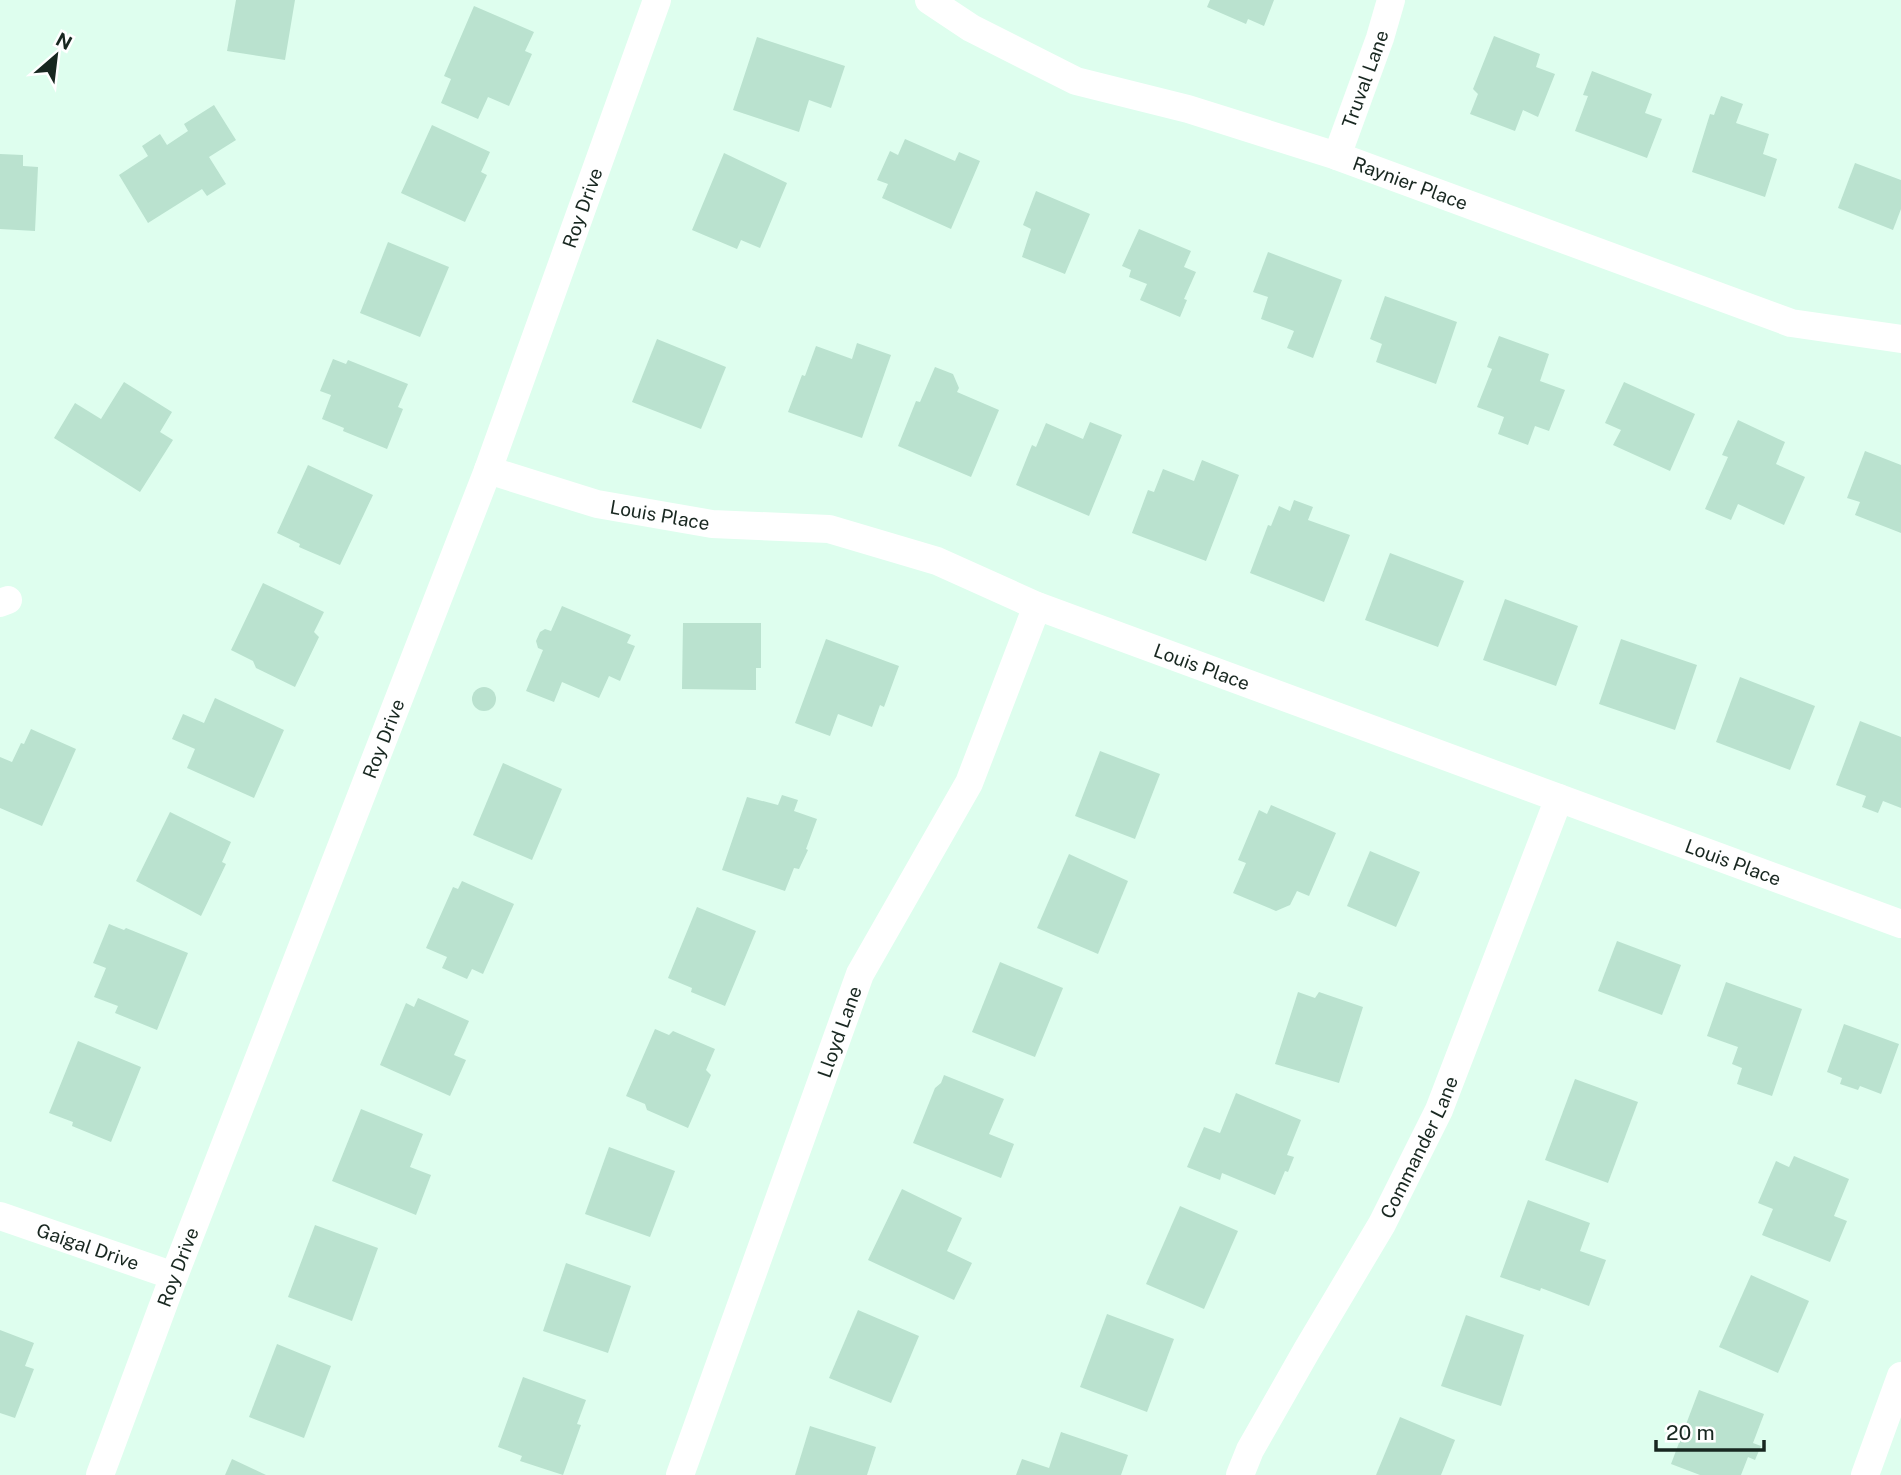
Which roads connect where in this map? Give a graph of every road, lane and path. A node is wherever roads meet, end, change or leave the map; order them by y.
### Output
1 (657, 0) edge
2 (929, 0) edge
3 (1391, 0) edge
4 (1337, 156) junction
5 (1901, 339) edge
6 (488, 470) junction
7 (1037, 606) junction
8 (1559, 798) junction
9 (1901, 924) edge
10 (0, 1216) edge
11 (174, 1276) junction
12 (1901, 1376) edge
13 (100, 1475) edge
14 (680, 1475) edge
15 (1240, 1475) edge
16 (1865, 1475) edge

1 - 6 street, Roy Drive
2 - 4 street, Raynier Place
3 - 4 street, Truval Lane
4 - 5 street, Raynier Place
6 - 7 street, Louis Place
6 - 11 street, Roy Drive
7 - 8 street, Louis Place
7 - 14 street, Lloyd Lane
8 - 9 street, Louis Place
8 - 15 street, Commander Lane
10 - 11 street, Gaigal Drive
11 - 13 street, Roy Drive
12 - 16 street

